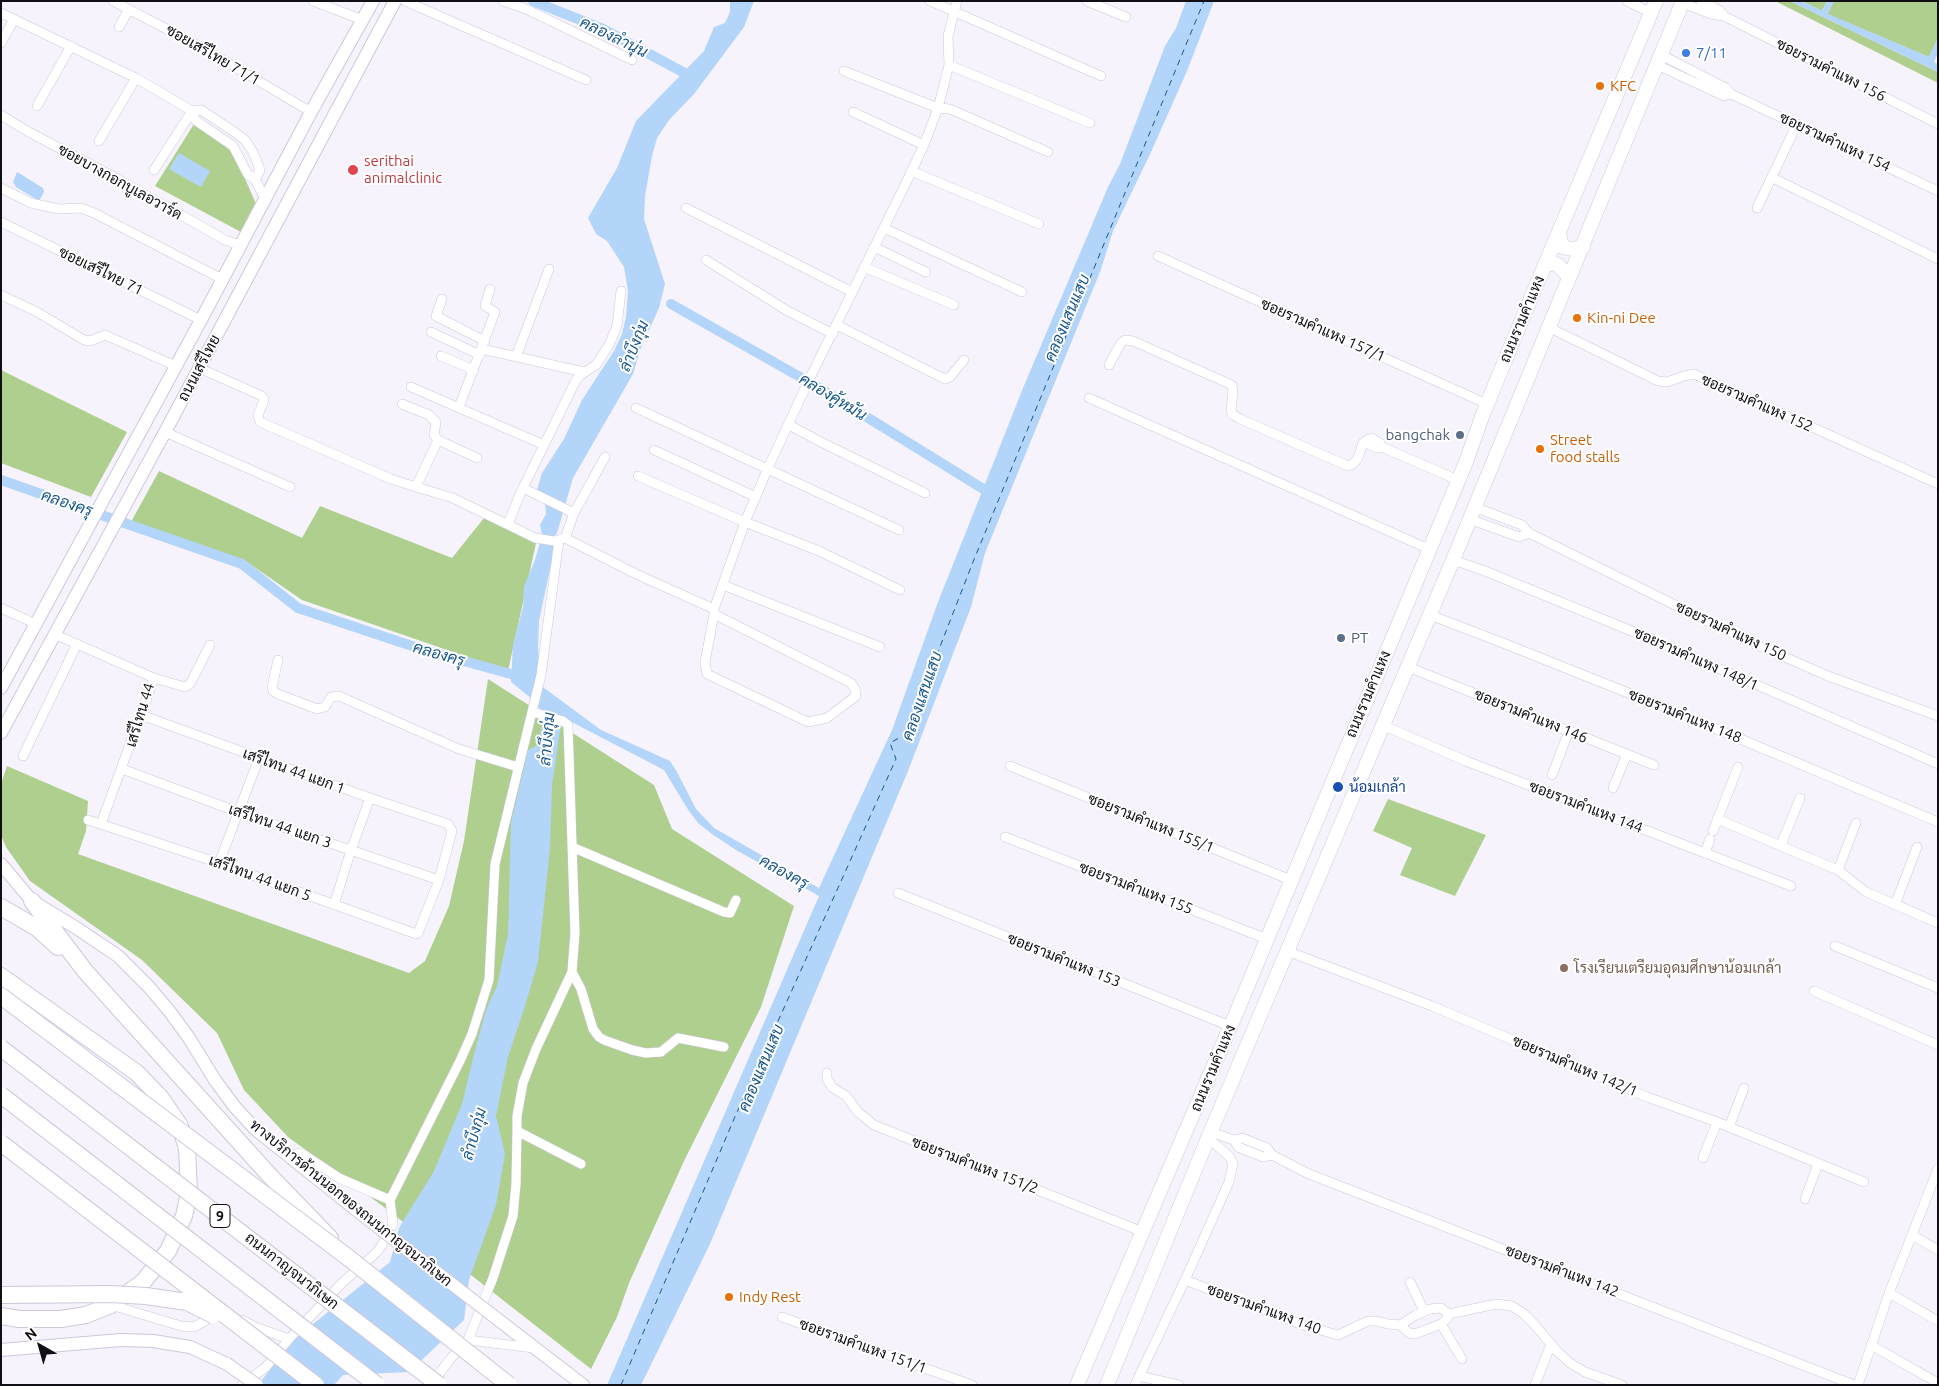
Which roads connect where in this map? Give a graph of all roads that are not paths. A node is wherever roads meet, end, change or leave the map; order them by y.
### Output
1 (114, 1) edge
2 (313, 1) edge
3 (373, 1) edge
4 (395, 1) edge
5 (405, 1) edge
6 (503, 1) edge
7 (930, 1) edge
8 (957, 1) edge
9 (1087, 1) edge
10 (1627, 1) edge
11 (1701, 1) edge
12 (1683, 2) edge
13 (1654, 7) edge
14 (129, 9) junction
15 (953, 11) junction
16 (1, 12) edge
17 (1724, 16) junction
18 (1126, 17) dead end
19 (14, 19) junction
20 (362, 20) junction
21 (119, 27) dead end
22 (1, 43) edge
23 (72, 46) junction
24 (632, 60) dead end
25 (1659, 60) junction
26 (949, 65) junction
27 (844, 70) dead end
28 (1101, 76) dead end
29 (136, 78) junction
30 (586, 80) dead end
31 (37, 106) dead end
32 (938, 108) junction
33 (192, 111) junction
34 (311, 112) junction
35 (853, 112) dead end
36 (1, 115) edge
37 (1090, 124) dead end
38 (1797, 124) junction
39 (1938, 124) edge
40 (244, 140) junction
41 (99, 141) dead end
42 (924, 145) junction
43 (233, 146) junction
44 (1048, 152) dead end
45 (154, 170) dead end
46 (912, 171) junction
47 (1772, 178) junction
48 (255, 179) junction
49 (1, 188) edge
50 (1938, 191) edge
51 (265, 199) junction
52 (686, 208) dead end
53 (1757, 208) dead end
54 (1, 222) edge
55 (1040, 224) dead end
56 (884, 228) junction
57 (1559, 232) junction
58 (240, 245) junction
59 (1583, 247) junction
60 (874, 248) junction
61 (259, 253) junction
62 (1158, 256) dead end
63 (1938, 259) edge
64 (706, 260) dead end
65 (1545, 266) junction
66 (864, 267) junction
67 (549, 269) dead end
68 (926, 272) dead end
69 (1569, 278) junction
70 (222, 279) junction
71 (490, 289) dead end
72 (622, 291) dead end
73 (852, 292) junction
74 (1022, 292) dead end
75 (1, 295) edge
76 (442, 299) dead end
77 (954, 305) dead end
78 (201, 320) junction
79 (837, 325) junction
80 (1548, 327) junction
81 (431, 332) dead end
82 (833, 334) junction
83 (482, 348) junction
84 (441, 356) dead end
85 (516, 358) junction
86 (964, 360) dead end
87 (1108, 365) dead end
88 (176, 366) junction
89 (199, 368) junction
90 (474, 370) junction
91 (584, 372) junction
92 (411, 387) dead end
93 (1089, 398) dead end
94 (402, 404) dead end
95 (1487, 404) junction
96 (459, 407) junction
97 (636, 408) dead end
98 (789, 425) junction
99 (165, 432) junction
100 (438, 440) junction
101 (544, 445) junction
102 (654, 450) dead end
103 (605, 457) dead end
104 (477, 458) dead end
105 (768, 468) junction
106 (638, 476) dead end
107 (1458, 480) junction
108 (1938, 484) edge
109 (290, 487) dead end
110 (416, 487) junction
111 (523, 488) junction
112 (925, 493) dead end
113 (756, 497) junction
114 (570, 512) junction
115 (1472, 513) junction
116 (746, 522) junction
117 (508, 524) junction
118 (899, 530) dead end
119 (560, 540) junction
120 (1429, 548) junction
121 (1453, 560) junction
122 (723, 585) junction
123 (900, 590) dead end
124 (1, 608) edge
125 (714, 612) junction
126 (1430, 615) junction
127 (36, 624) junction
128 (54, 634) junction
129 (77, 644) junction
130 (210, 645) dead end
131 (880, 648) dead end
132 (278, 660) dead end
133 (1408, 667) junction
134 (154, 678) junction
135 (1, 688) edge
136 (535, 711) junction
137 (141, 715) junction
138 (1938, 716) edge
139 (1382, 725) junction
140 (1569, 731) junction
141 (1, 732) edge
142 (1627, 754) junction
143 (23, 756) dead end
144 (259, 758) junction
145 (1938, 764) edge
146 (1654, 765) dead end
147 (1010, 766) dead end
148 (518, 767) junction
149 (1738, 767) dead end
150 (122, 769) junction
151 (1552, 775) dead end
152 (1613, 788) dead end
153 (370, 798) junction
154 (1800, 798) dead end
155 (238, 812) junction
156 (1718, 819) junction
157 (88, 820) dead end
158 (1938, 822) edge
159 (101, 824) junction
160 (1856, 824) dead end
161 (1005, 837) dead end
162 (1781, 845) junction
163 (572, 847) junction
164 (1917, 847) dead end
165 (350, 850) junction
166 (1705, 853) junction
167 (219, 863) junction
168 (1, 864) edge
169 (1838, 870) junction
170 (439, 880) junction
171 (1292, 880) junction
172 (1791, 886) dead end
173 (898, 893) dead end
174 (736, 900) dead end
175 (32, 901) junction
176 (334, 905) junction
177 (1895, 905) junction
178 (1, 907) edge
179 (1938, 923) edge
180 (1266, 939) junction
181 (1835, 946) dead end
182 (1287, 950) junction
183 (85, 971) junction
184 (572, 972) junction
185 (1, 976) edge
186 (1938, 988) edge
187 (1814, 991) dead end
188 (1, 996) edge
189 (1230, 1026) junction
190 (1938, 1045) edge
191 (724, 1046) dead end
192 (1, 1048) edge
193 (827, 1073) dead end
194 (1744, 1088) dead end
195 (1, 1095) edge
196 (1717, 1122) junction
197 (1729, 1127) junction
198 (517, 1132) junction
199 (1210, 1135) junction
200 (1, 1143) edge
201 (287, 1156) junction
202 (1703, 1158) dead end
203 (581, 1164) dead end
204 (1818, 1164) junction
205 (1938, 1169) edge
206 (1864, 1182) dead end
207 (1806, 1199) dead end
208 (390, 1200) junction
209 (1143, 1232) junction
210 (1912, 1235) junction
211 (1938, 1250) edge
212 (350, 1259) junction
213 (1185, 1280) junction
214 (1410, 1282) dead end
215 (1889, 1293) junction
216 (1, 1295) edge
217 (111, 1305) junction
218 (1424, 1311) junction
219 (1449, 1314) junction
220 (1, 1316) edge
221 (782, 1317) dead end
222 (1938, 1321) edge
223 (1441, 1324) junction
224 (1400, 1325) junction
225 (290, 1339) junction
226 (468, 1340) junction
227 (1551, 1344) junction
228 (1871, 1346) junction
229 (268, 1348) junction
230 (534, 1348) junction
231 (1, 1350) edge
232 (1462, 1359) dead end
233 (1137, 1380) edge
234 (1606, 1382) edge
235 (1938, 1383) edge
236 (242, 1385) edge
237 (257, 1385) edge
238 (316, 1385) edge
239 (377, 1385) edge
240 (430, 1385) edge
241 (439, 1385) edge
242 (509, 1385) edge
243 (583, 1385) edge
244 (972, 1385) edge
245 (1077, 1385) edge
246 (1108, 1385) edge
247 (1179, 1385) edge
248 (1535, 1385) edge
249 (1622, 1385) edge
250 (1854, 1385) edge
251 (1858, 1385) edge

1 - 14 street, ซอยเสรีไทย 71/1
2 - 20 street
3 - 20 main road, ถนนเสรีไทย
4 - 61 main road, ถนนเสรีไทย
5 - 30 street
6 - 24 street
7 - 15 street
8 - 15 street
9 - 18 street
10 - 13 street
11 - 17 street, ซอยรามคำแหง 156
12 - 17 street, ซอยรามคำแหง 156
12 - 25 main road, ถนนรามคำแหง
13 - 57 main road, ถนนรามคำแหง
14 - 21 street
14 - 34 street, ซอยเสรีไทย 71/1
15 - 26 street
15 - 28 street
16 - 19 street
17 - 39 street, ซอยรามคำแหง 156
19 - 22 street
19 - 23 street
20 - 34 main road, ถนนเสรีไทย
23 - 29 street
23 - 31 street
25 - 38 street, ซอยรามคำแหง 154
25 - 59 main road, ถนนรามคำแหง
26 - 32 street
26 - 37 street
27 - 32 street
29 - 33 street
29 - 41 street
32 - 42 street
32 - 44 street
33 - 40 street
33 - 43 street
33 - 45 street
34 - 51 main road, ถนนเสรีไทย
35 - 42 street
36 - 58 street, ซอยบางกอกบูเลอวาร์ด
38 - 47 street
38 - 50 street, ซอยรามคำแหง 154
40 - 43 street
40 - 48 street
42 - 46 street
43 - 48 street
46 - 55 street
46 - 56 street
47 - 53 street
47 - 63 street
48 - 51 street
49 - 70 street
51 - 58 main road, ถนนเสรีไทย
52 - 73 street
54 - 78 street, ซอยเสรีไทย 71
56 - 60 street
56 - 74 street
57 - 59 main road
57 - 65 main road, ถนนรามคำแหง
58 - 61 main road
58 - 70 main road, ถนนเสรีไทย
59 - 69 main road, ถนนรามคำแหง
60 - 66 street
60 - 68 street
61 - 89 main road, ถนนเสรีไทย
62 - 95 street, ซอยรามคำแหง 157/1
64 - 82 street
65 - 69 main road
65 - 95 main road, ถนนรามคำแหง
66 - 73 street
66 - 77 street
67 - 85 street
69 - 80 main road, ถนนรามคำแหง
70 - 78 main road, ถนนเสรีไทย
71 - 83 street
72 - 91 street
73 - 79 street
75 - 88 street
76 - 83 street
78 - 88 main road, ถนนเสรีไทย
79 - 82 street
79 - 86 street
80 - 108 street, ซอยรามคำแหง 152
80 - 115 main road, ถนนรามคำแหง
81 - 83 street
82 - 98 street
83 - 85 street
83 - 90 street
84 - 90 street
85 - 91 street
87 - 107 street
88 - 127 main road, ถนนเสรีไทย
89 - 99 main road, ถนนเสรีไทย
89 - 110 street
90 - 96 street
91 - 101 street
92 - 96 street
93 - 120 street
94 - 100 street
95 - 107 main road, ถนนรามคำแหง
96 - 101 street
97 - 105 street
98 - 105 street
98 - 112 street
99 - 109 street
99 - 128 main road, ถนนเสรีไทย
100 - 104 street
100 - 110 street
101 - 111 street
102 - 113 street
103 - 114 street
105 - 113 street
105 - 118 street
106 - 116 street
107 - 120 main road, ถนนรามคำแหง
110 - 117 street
111 - 114 street
111 - 117 street
113 - 116 street
114 - 119 street
115 - 121 main road, ถนนรามคำแหง
115 - 138 street, ซอยรามคำแหง 150
116 - 122 street
116 - 123 street
117 - 119 street
119 - 125 street
119 - 136 street
120 - 171 main road, ถนนรามคำแหง
121 - 126 main road, ถนนรามคำแหง
121 - 145 street, ซอยรามคำแหง 148/1
122 - 125 street
122 - 131 street
124 - 127 street
125 - 125 street
126 - 133 main road, ถนนรามคำแหง
126 - 158 street, ซอยรามคำแหง 148
127 - 135 main road, ถนนเสรีไทย
128 - 129 street, เสรีไทน 44
128 - 141 main road, ถนนเสรีไทย
129 - 134 street, เสรีไทน 44
129 - 143 street
130 - 134 street
132 - 148 street
133 - 139 main road, ถนนรามคำแหง
133 - 140 street, ซอยรามคำแหง 146
134 - 137 street, เสรีไทน 44
136 - 148 street
136 - 163 street
137 - 144 street, เสรีไทน 44 แยก 1
137 - 150 street, เสรีไทน 44
139 - 166 street, ซอยรามคำแหง 144
139 - 182 main road, ถนนรามคำแหง
140 - 142 street, ซอยรามคำแหง 146
140 - 151 street
142 - 146 street, ซอยรามคำแหง 146
142 - 152 street
144 - 153 street, เสรีไทน 44 แยก 1
144 - 155 street
147 - 171 street, ซอยรามคำแหง 155/1
148 - 208 street
149 - 156 street
150 - 155 street, เสรีไทน 44 แยก 3
150 - 159 street, เสรีไทน 44
153 - 165 street
153 - 170 street, เสรีไทน 44 แยก 1
154 - 162 street
155 - 165 street, เสรีไทน 44 แยก 3
155 - 167 street
156 - 162 street
156 - 166 street
157 - 159 street, เสรีไทน 44 แยก 5
159 - 167 street, เสรีไทน 44 แยก 5
160 - 169 street
161 - 180 street, ซอยรามคำแหง 155
162 - 169 street
163 - 174 street
163 - 184 street
164 - 177 street
165 - 170 street, เสรีไทน 44 แยก 3
165 - 176 street
166 - 172 street, ซอยรามคำแหง 144
167 - 176 street, เสรีไทน 44 แยก 5
168 - 175 main road, ทางบริการด้านนอกของถนนกาญจนาภิเษก
169 - 177 street
170 - 176 street, เสรีไทน 44 แยก 5
171 - 180 main road, ถนนรามคำแหง
173 - 189 street, ซอยรามคำแหง 153
175 - 183 highway
175 - 201 main road, ทางบริการด้านนอกของถนนกาญจนาภิเษก
177 - 179 street
178 - 183 highway
180 - 189 main road, ถนนรามคำแหง
181 - 186 street
182 - 196 street, ซอยรามคำแหง 142/1
182 - 199 main road, ถนนรามคำแหง
183 - 212 highway, bridge
184 - 191 street
184 - 198 street
185 - 217 highway
187 - 190 street
188 - 212 highway, bridge
189 - 209 main road, ถนนรามคำแหง
192 - 241 highway, ถนนกาญจนาภิเษก / 9, bridge
193 - 209 street, ซอยรามคำแหง 151/2
194 - 197 street
195 - 239 highway, bridge
196 - 197 street, ซอยรามคำแหง 142/1
196 - 202 street
197 - 204 street, ซอยรามคำแหง 142/1
198 - 203 street
198 - 226 street
199 - 213 street
199 - 246 main road, ถนนรามคำแหง
199 - 250 street, ซอยรามคำแหง 142
200 - 229 highway, bridge
201 - 208 street
201 - 230 main road, ทางบริการด้านนอกของถนนกาญจนาภิเษก, bridge
204 - 206 street, ซอยรามคำแหง 142/1
204 - 207 street
205 - 210 street
208 - 225 street
209 - 245 main road, ถนนรามคำแหง
210 - 211 street
210 - 215 street
212 - 242 highway, bridge
213 - 224 street, ซอยรามคำแหง 140
213 - 233 street
214 - 218 street
215 - 222 street
215 - 228 street
216 - 229 highway, bridge
217 - 220 highway
217 - 225 street
218 - 219 street
218 - 224 street
219 - 223 street
219 - 227 street
221 - 244 street, ซอยรามคำแหง 151/1
223 - 224 street, ซอยรามคำแหง 140
223 - 232 street
225 - 236 street
226 - 230 street
226 - 240 street
227 - 234 street
227 - 248 street
228 - 235 street
228 - 251 street
229 - 238 highway, bridge
230 - 243 main road, ทางบริการด้านนอกของถนนกาญจนาภิเษก
231 - 237 main road, bridge
233 - 247 street
234 - 249 street

